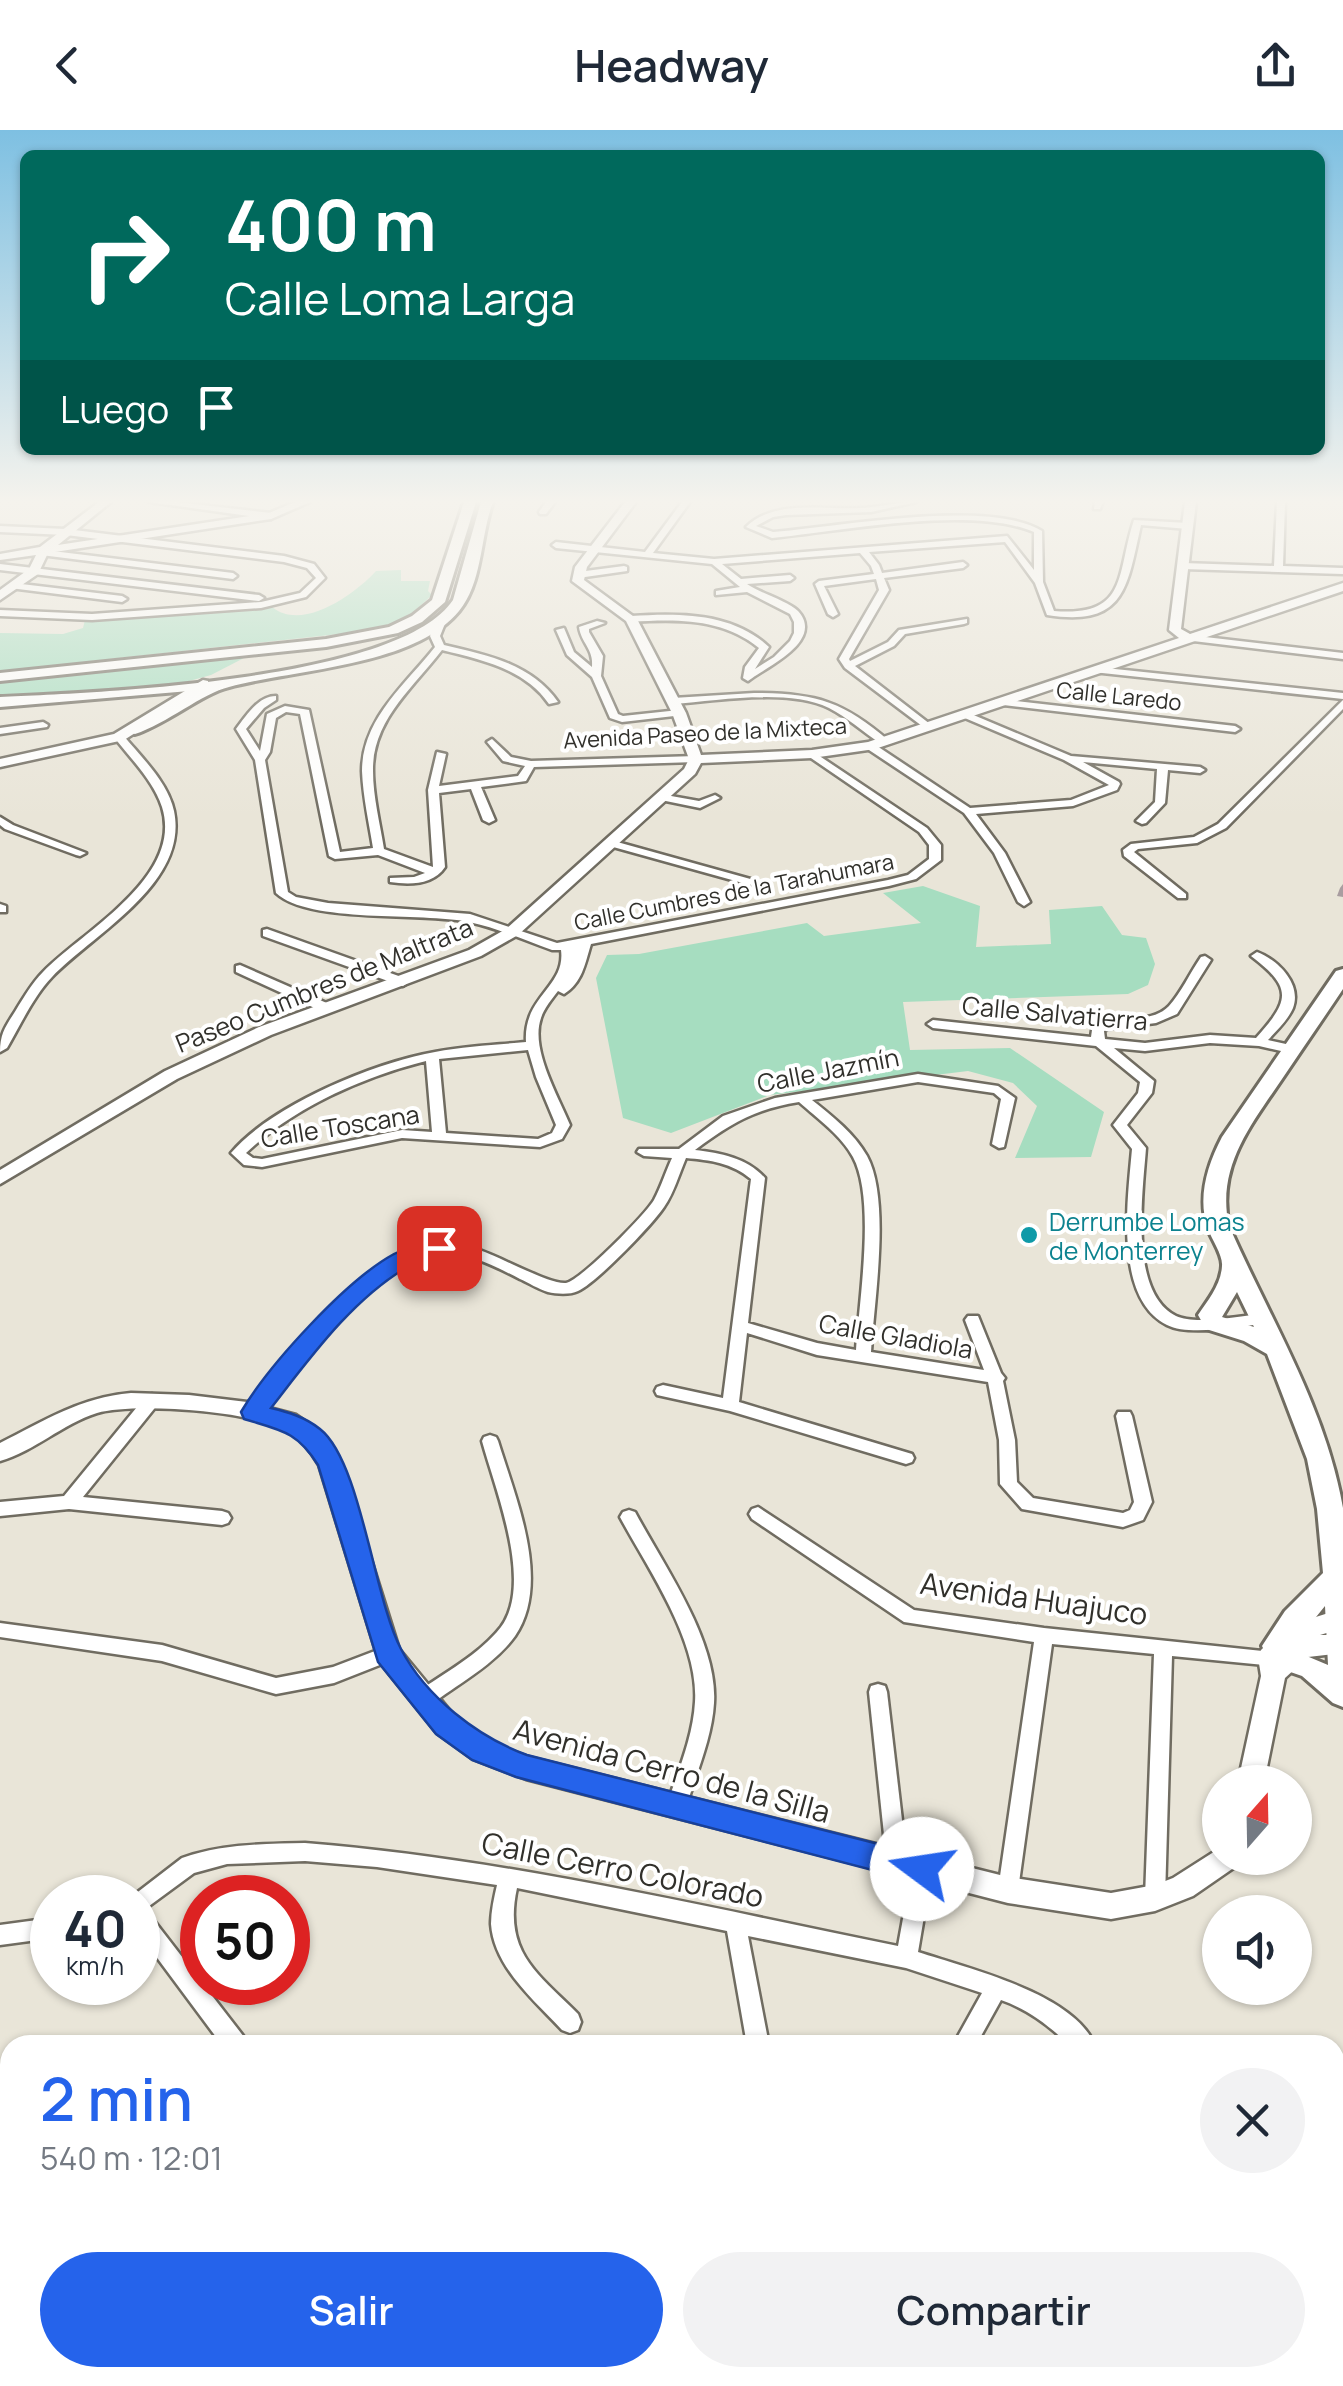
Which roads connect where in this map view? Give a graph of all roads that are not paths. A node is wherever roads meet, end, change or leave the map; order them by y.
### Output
1 (218, 607) edge
2 (431, 607) edge
3 (454, 607) edge
4 (613, 607) edge
5 (785, 607) edge
6 (830, 607) edge
7 (873, 607) edge
8 (1048, 607) edge
9 (1106, 607) edge
10 (1178, 607) edge
11 (1281, 607) edge
12 (0, 613) edge
13 (833, 614) dead end
14 (631, 620) junction
15 (441, 621) junction
16 (964, 621) dead end
17 (600, 624) dead end
18 (561, 630) dead end
19 (377, 634) junction
20 (410, 638) junction
21 (1188, 638) junction
22 (333, 642) junction
23 (438, 645) junction
24 (393, 646) junction
25 (1343, 656) edge
26 (354, 659) junction
27 (848, 666) junction
28 (1096, 670) junction
29 (748, 675) junction
30 (261, 676) junction
31 (596, 676) junction
32 (0, 677) edge
33 (204, 684) junction
34 (140, 691) junction
35 (749, 697) junction
36 (272, 698) dead end
37 (1343, 699) edge
38 (0, 702) edge
39 (553, 702) dead end
40 (999, 702) junction
41 (676, 707) junction
42 (160, 712) junction
43 (964, 714) junction
44 (43, 725) dead end
45 (926, 726) junction
46 (135, 729) junction
47 (1235, 729) dead end
48 (0, 731) edge
49 (119, 736) junction
50 (492, 742) dead end
51 (877, 744) junction
52 (441, 754) dead end
53 (812, 754) junction
54 (1068, 758) junction
55 (696, 759) junction
56 (260, 760) junction
57 (0, 763) edge
58 (531, 764) junction
59 (1163, 766) junction
60 (1200, 770) dead end
61 (475, 786) junction
62 (434, 790) junction
63 (660, 797) junction
64 (716, 798) dead end
65 (968, 811) junction
66 (0, 820) edge
67 (489, 820) dead end
68 (1142, 821) dead end
69 (610, 842) junction
70 (379, 851) junction
71 (80, 853) dead end
72 (436, 872) junction
73 (394, 880) dead end
74 (750, 882) dead end
75 (1182, 896) dead end
76 (1024, 902) dead end
77 (512, 932) junction
78 (267, 933) dead end
79 (585, 942) junction
80 (567, 946) junction
81 (1256, 956) dead end
82 (1205, 960) dead end
83 (240, 969) dead end
84 (1343, 976) edge
85 (403, 982) junction
86 (324, 1007) junction
87 (539, 1012) junction
88 (934, 1024) dead end
89 (1098, 1041) junction
90 (1260, 1042) junction
91 (534, 1045) junction
92 (0, 1048) edge
93 (1290, 1049) junction
94 (432, 1056) junction
95 (802, 1098) junction
96 (439, 1134) junction
97 (999, 1144) dead end
98 (644, 1152) dead end
99 (681, 1154) junction
100 (0, 1178) edge
101 (1234, 1264) junction
102 (1259, 1314) junction
103 (972, 1320) dead end
104 (1204, 1320) junction
105 (740, 1326) junction
106 (1276, 1349) junction
107 (863, 1356) junction
108 (996, 1378) junction
109 (664, 1391) dead end
110 (152, 1400) junction
111 (730, 1405) junction
112 (253, 1412) junction
113 (1124, 1416) dead end
114 (490, 1441) dead end
115 (0, 1453) edge
116 (906, 1458) dead end
117 (69, 1502) junction
118 (0, 1509) edge
119 (758, 1514) dead end
120 (629, 1516) dead end
121 (222, 1518) dead end
122 (1334, 1578) junction
123 (0, 1630) edge
124 (1339, 1632) junction
125 (1044, 1636) junction
126 (1163, 1649) junction
127 (388, 1654) junction
128 (1276, 1659) junction
129 (1343, 1673) edge
130 (878, 1692) dead end
131 (1343, 1695) edge
132 (423, 1699) junction
133 (1254, 1765) edge
134 (676, 1806) junction
135 (909, 1866) junction
136 (1202, 1874) edge
137 (508, 1877) junction
138 (160, 1886) edge
139 (1008, 1890) junction
140 (1155, 1898) junction
141 (736, 1924) junction
142 (30, 1931) edge
143 (0, 1935) edge
144 (160, 1945) edge
145 (906, 1958) junction
146 (996, 1989) junction
147 (570, 2022) dead end
148 (228, 2035) edge
149 (756, 2035) edge
150 (970, 2035) edge
151 (1074, 2035) edge

1 - 12 street
2 - 19 main road
3 - 15 main road
4 - 14 street
5 - 29 street
6 - 13 street
7 - 27 street
8 - 9 street
10 - 21 street
11 - 21 street, Avenida Paseo de la Mixteca
14 - 29 street
14 - 41 street
15 - 20 main road
15 - 23 street
16 - 27 street
17 - 31 street
18 - 31 street
19 - 22 main road
19 - 24 main road
20 - 23 main road
20 - 24 main road
21 - 25 street
21 - 28 street, Avenida Paseo de la Mixteca
22 - 26 main road
22 - 32 main road
22 - 33 main road
23 - 39 street
23 - 70 street
24 - 26 main road
26 - 30 main road
27 - 45 street
28 - 37 street
28 - 40 street, Avenida Paseo de la Mixteca
29 - 35 street
30 - 33 main road
30 - 46 main road
31 - 41 street
33 - 34 main road
33 - 42 street
34 - 38 main road
34 - 42 main road
35 - 41 street
35 - 51 street
36 - 56 street
37 - 75 street
40 - 43 street, Avenida Paseo de la Mixteca
40 - 47 street, Calle Laredo
41 - 55 street
42 - 46 street
43 - 45 street, Avenida Paseo de la Mixteca
43 - 54 street
44 - 48 street
45 - 51 street, Avenida Paseo de la Mixteca
46 - 49 street
49 - 57 street
49 - 92 street
50 - 58 street, Avenida Paseo de la Mixteca
51 - 53 street, Avenida Paseo de la Mixteca
51 - 65 street
52 - 62 street
53 - 55 street, Avenida Paseo de la Mixteca
53 - 79 street, Calle Cumbres de la Tarahumara
54 - 59 street
54 - 65 street
55 - 58 street, Avenida Paseo de la Mixteca
55 - 63 street, Paseo Cumbres de Maltrata
56 - 70 street
56 - 77 street, Calle Cumbres de la Tarahumara
58 - 61 street
59 - 60 street
59 - 68 street
61 - 62 street
61 - 67 street
62 - 72 street
63 - 64 street
63 - 69 street, Paseo Cumbres de Maltrata
65 - 76 street
66 - 71 street
69 - 74 street
69 - 77 street, Paseo Cumbres de Maltrata
70 - 72 street
72 - 73 street
77 - 80 street, Calle Cumbres de la Tarahumara
77 - 85 street, Paseo Cumbres de Maltrata
78 - 85 street
79 - 80 street, Calle Cumbres de la Tarahumara
79 - 87 street
80 - 87 street, Calle Toscana
81 - 90 street
82 - 89 street
83 - 86 street
84 - 93 main road
85 - 86 street, Paseo Cumbres de Maltrata
86 - 100 street, Paseo Cumbres de Maltrata
87 - 91 street, Calle Toscana
88 - 89 street, Calle Salvatierra
89 - 90 street, Calle Salvatierra
89 - 104 street
90 - 93 street, Calle Salvatierra
91 - 94 street, Calle Toscana
91 - 96 street, Calle Toscana
93 - 101 main road
94 - 96 street
94 - 96 street, Calle Toscana
95 - 97 street, Calle Jazmín
95 - 99 street, Calle Jazmín
95 - 107 street
98 - 99 street
99 - 105 street
99 - 112 street
101 - 102 main road
101 - 104 main road
102 - 104 street
102 - 106 main road
103 - 108 street
104 - 106 main road
105 - 107 street, Calle Gladiola
105 - 111 street
106 - 122 main road
107 - 108 street, Calle Gladiola
108 - 113 street, Calle Gladiola
109 - 111 street
110 - 112 street, Avenida Cerro de la Silla
110 - 115 street, Avenida Cerro de la Silla
110 - 117 street
111 - 116 street
112 - 127 street, Avenida Cerro de la Silla
114 - 132 street
117 - 118 street
117 - 121 street
119 - 125 street, Avenida Huajuco
120 - 134 street
122 - 124 main road
122 - 128 main road
123 - 127 street
124 - 128 street, Avenida Huajuco
124 - 129 main road
125 - 126 street, Avenida Huajuco
125 - 139 street
126 - 128 street, Avenida Huajuco
126 - 140 street
127 - 132 street, Avenida Cerro de la Silla
128 - 131 main road
128 - 133 street
130 - 135 street
132 - 134 street, Avenida Cerro de la Silla
134 - 135 street, Avenida Cerro de la Silla
135 - 139 street, Avenida Cerro de la Silla
135 - 145 street
136 - 140 street, Avenida Cerro de la Silla
137 - 138 street, Calle Cerro Colorado
137 - 141 street, Calle Cerro Colorado
137 - 147 street
139 - 140 street, Avenida Cerro de la Silla
141 - 145 street, Calle Cerro Colorado
141 - 149 street
142 - 143 street
144 - 148 street
145 - 146 street, Calle Cerro Colorado
146 - 150 street
146 - 151 street, Calle Cerro Colorado

